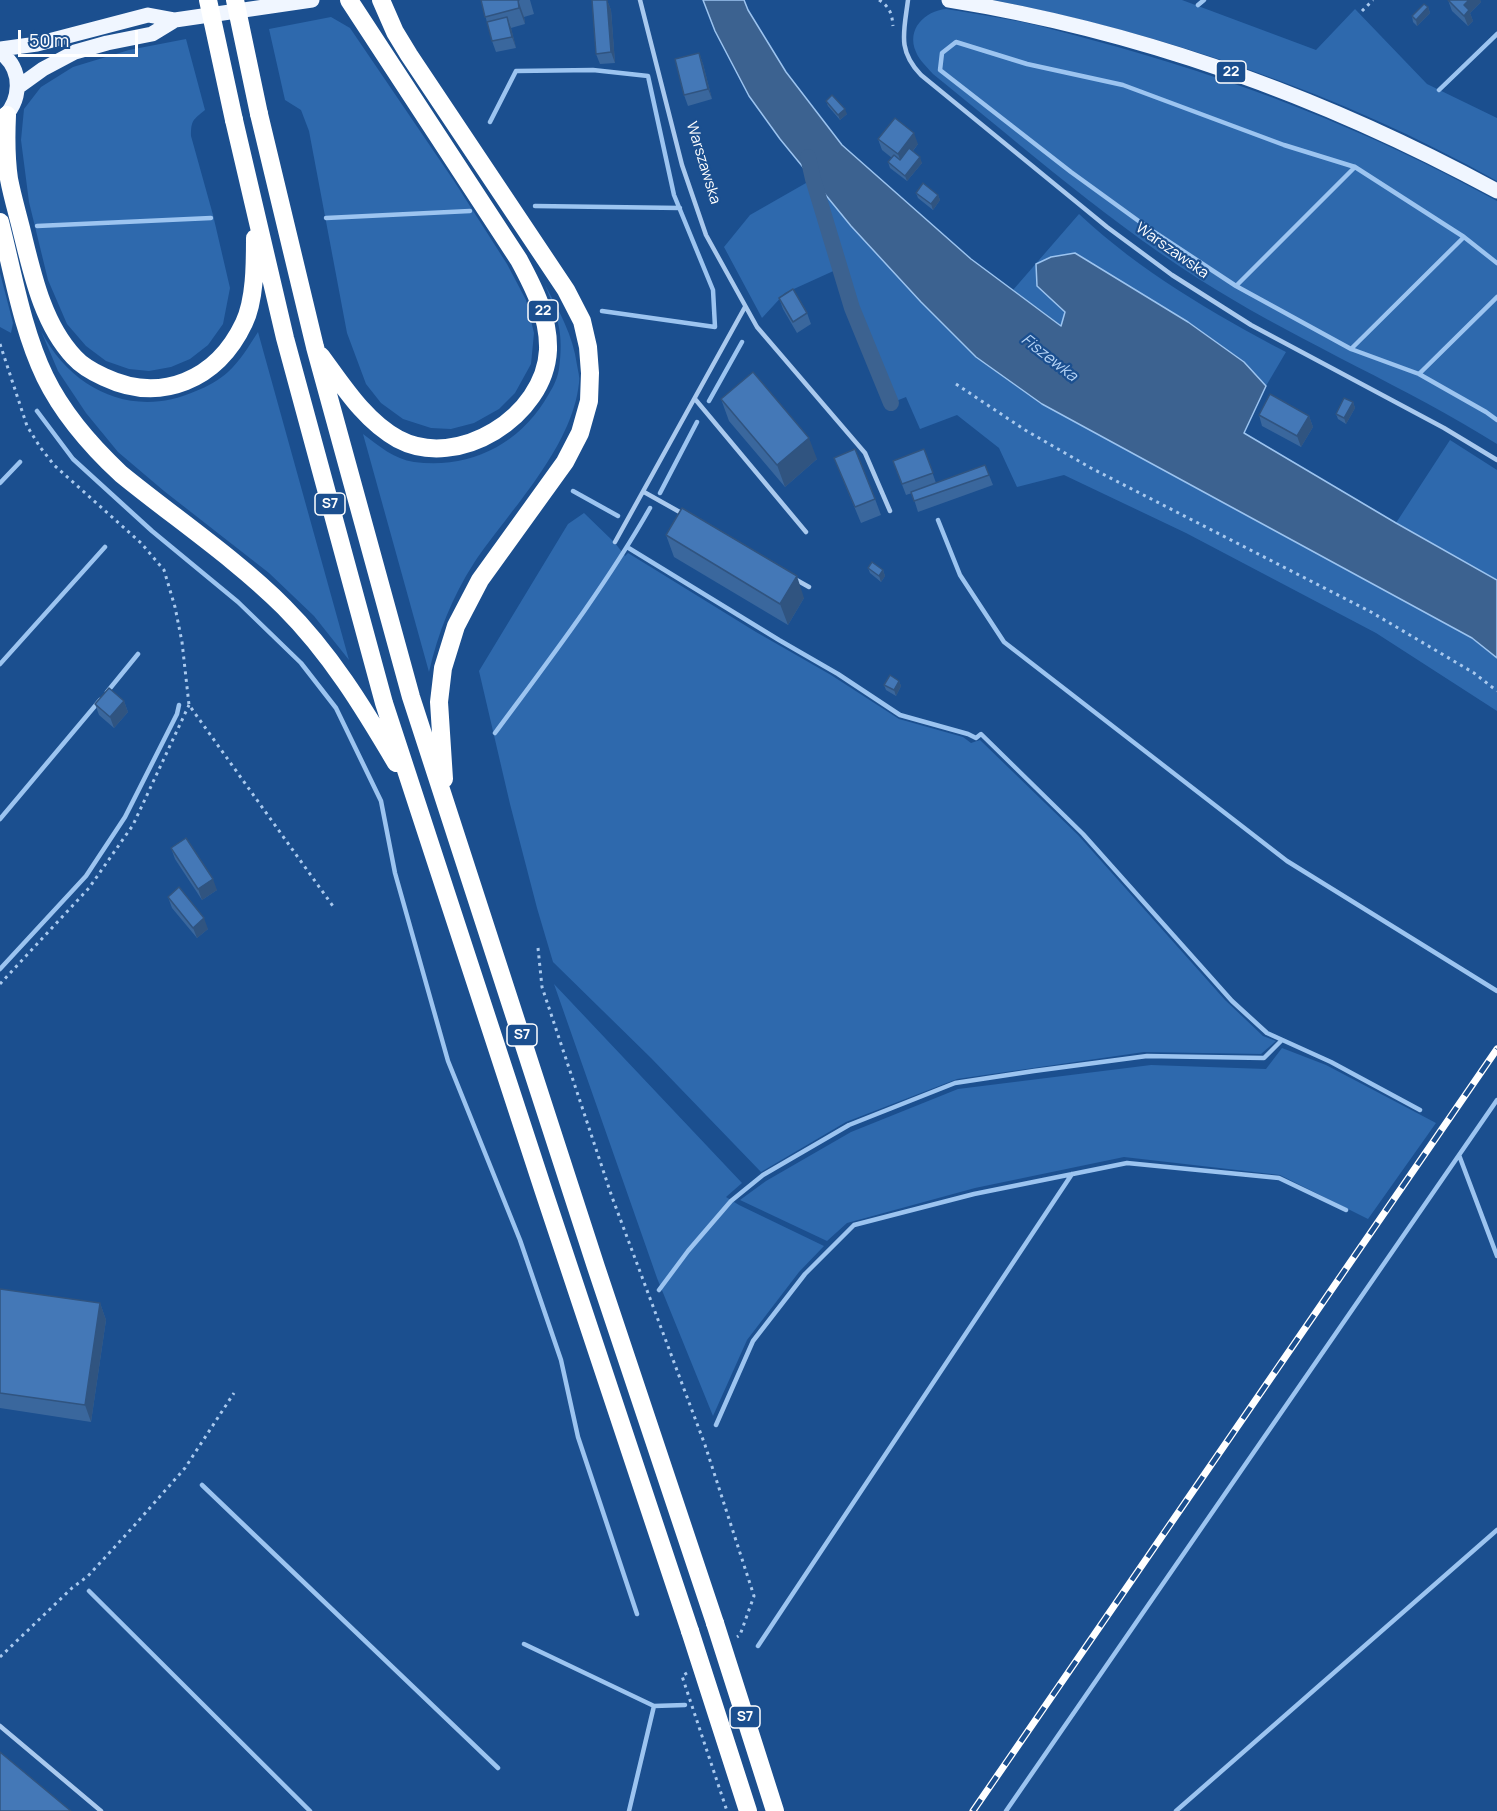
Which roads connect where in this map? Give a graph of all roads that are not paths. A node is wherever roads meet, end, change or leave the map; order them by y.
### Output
1 (208, 0) edge
2 (235, 0) edge
3 (312, 0) edge
4 (349, 0) edge
5 (381, 0) edge
6 (640, 0) edge
7 (908, 0) edge
8 (949, 0) edge
9 (176, 20) junction
10 (0, 50) edge
11 (18, 87) junction
12 (3, 118) edge
13 (1497, 191) edge
14 (255, 209) junction
15 (0, 222) edge
16 (745, 307) junction
17 (315, 347) junction
18 (695, 399) junction
19 (1497, 460) edge
20 (644, 492) junction
21 (890, 511) dead end
22 (695, 522) edge
23 (806, 532) dead end
24 (615, 542) dead end
25 (789, 575) edge
26 (809, 587) dead end
27 (414, 796) junction
28 (446, 804) junction
29 (0, 1726) edge
30 (101, 1811) edge
31 (748, 1811) edge
32 (775, 1811) edge

1 - 14 highway, S7, bridge
2 - 17 highway, S7, bridge
3 - 9 main road
4 - 17 highway, 22
5 - 28 highway
6 - 16 lane, Warszawska
7 - 19 lane, Warszawska
8 - 13 main road, 22
9 - 10 main road
9 - 11 main road
10 - 11 main road
11 - 12 main road
12 - 14 highway
14 - 27 highway, S7
15 - 27 highway
16 - 18 lane
16 - 21 lane, Warszawska
17 - 28 highway, S7
18 - 20 lane
18 - 23 lane
20 - 22 lane
20 - 24 lane
25 - 26 lane
27 - 31 highway, S7, bridge
28 - 32 highway, S7, bridge
29 - 30 lane

